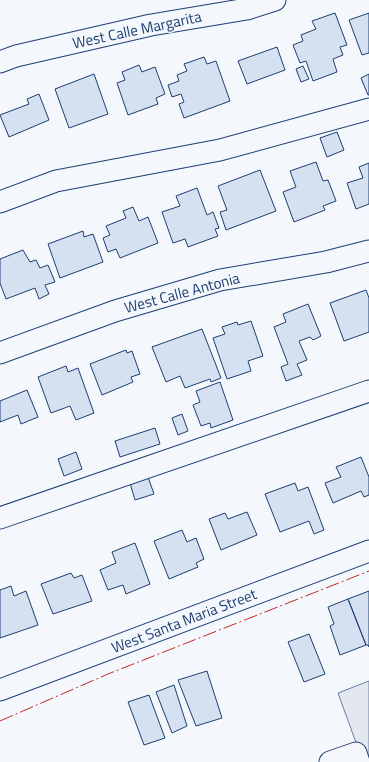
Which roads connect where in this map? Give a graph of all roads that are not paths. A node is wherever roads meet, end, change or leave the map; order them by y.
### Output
1 (275, 0) edge
2 (0, 62) edge
3 (369, 109) edge
4 (0, 202) edge
5 (369, 251) edge
6 (0, 353) edge
7 (369, 391) edge
8 (0, 518) edge
9 (369, 551) edge
10 (0, 690) edge
11 (330, 762) edge
12 (359, 762) edge

1 - 2 street, West Calle Margarita
3 - 4 street
5 - 6 street, West Calle Antonia
7 - 8 street
9 - 10 street, West Santa Maria Street
11 - 12 street

